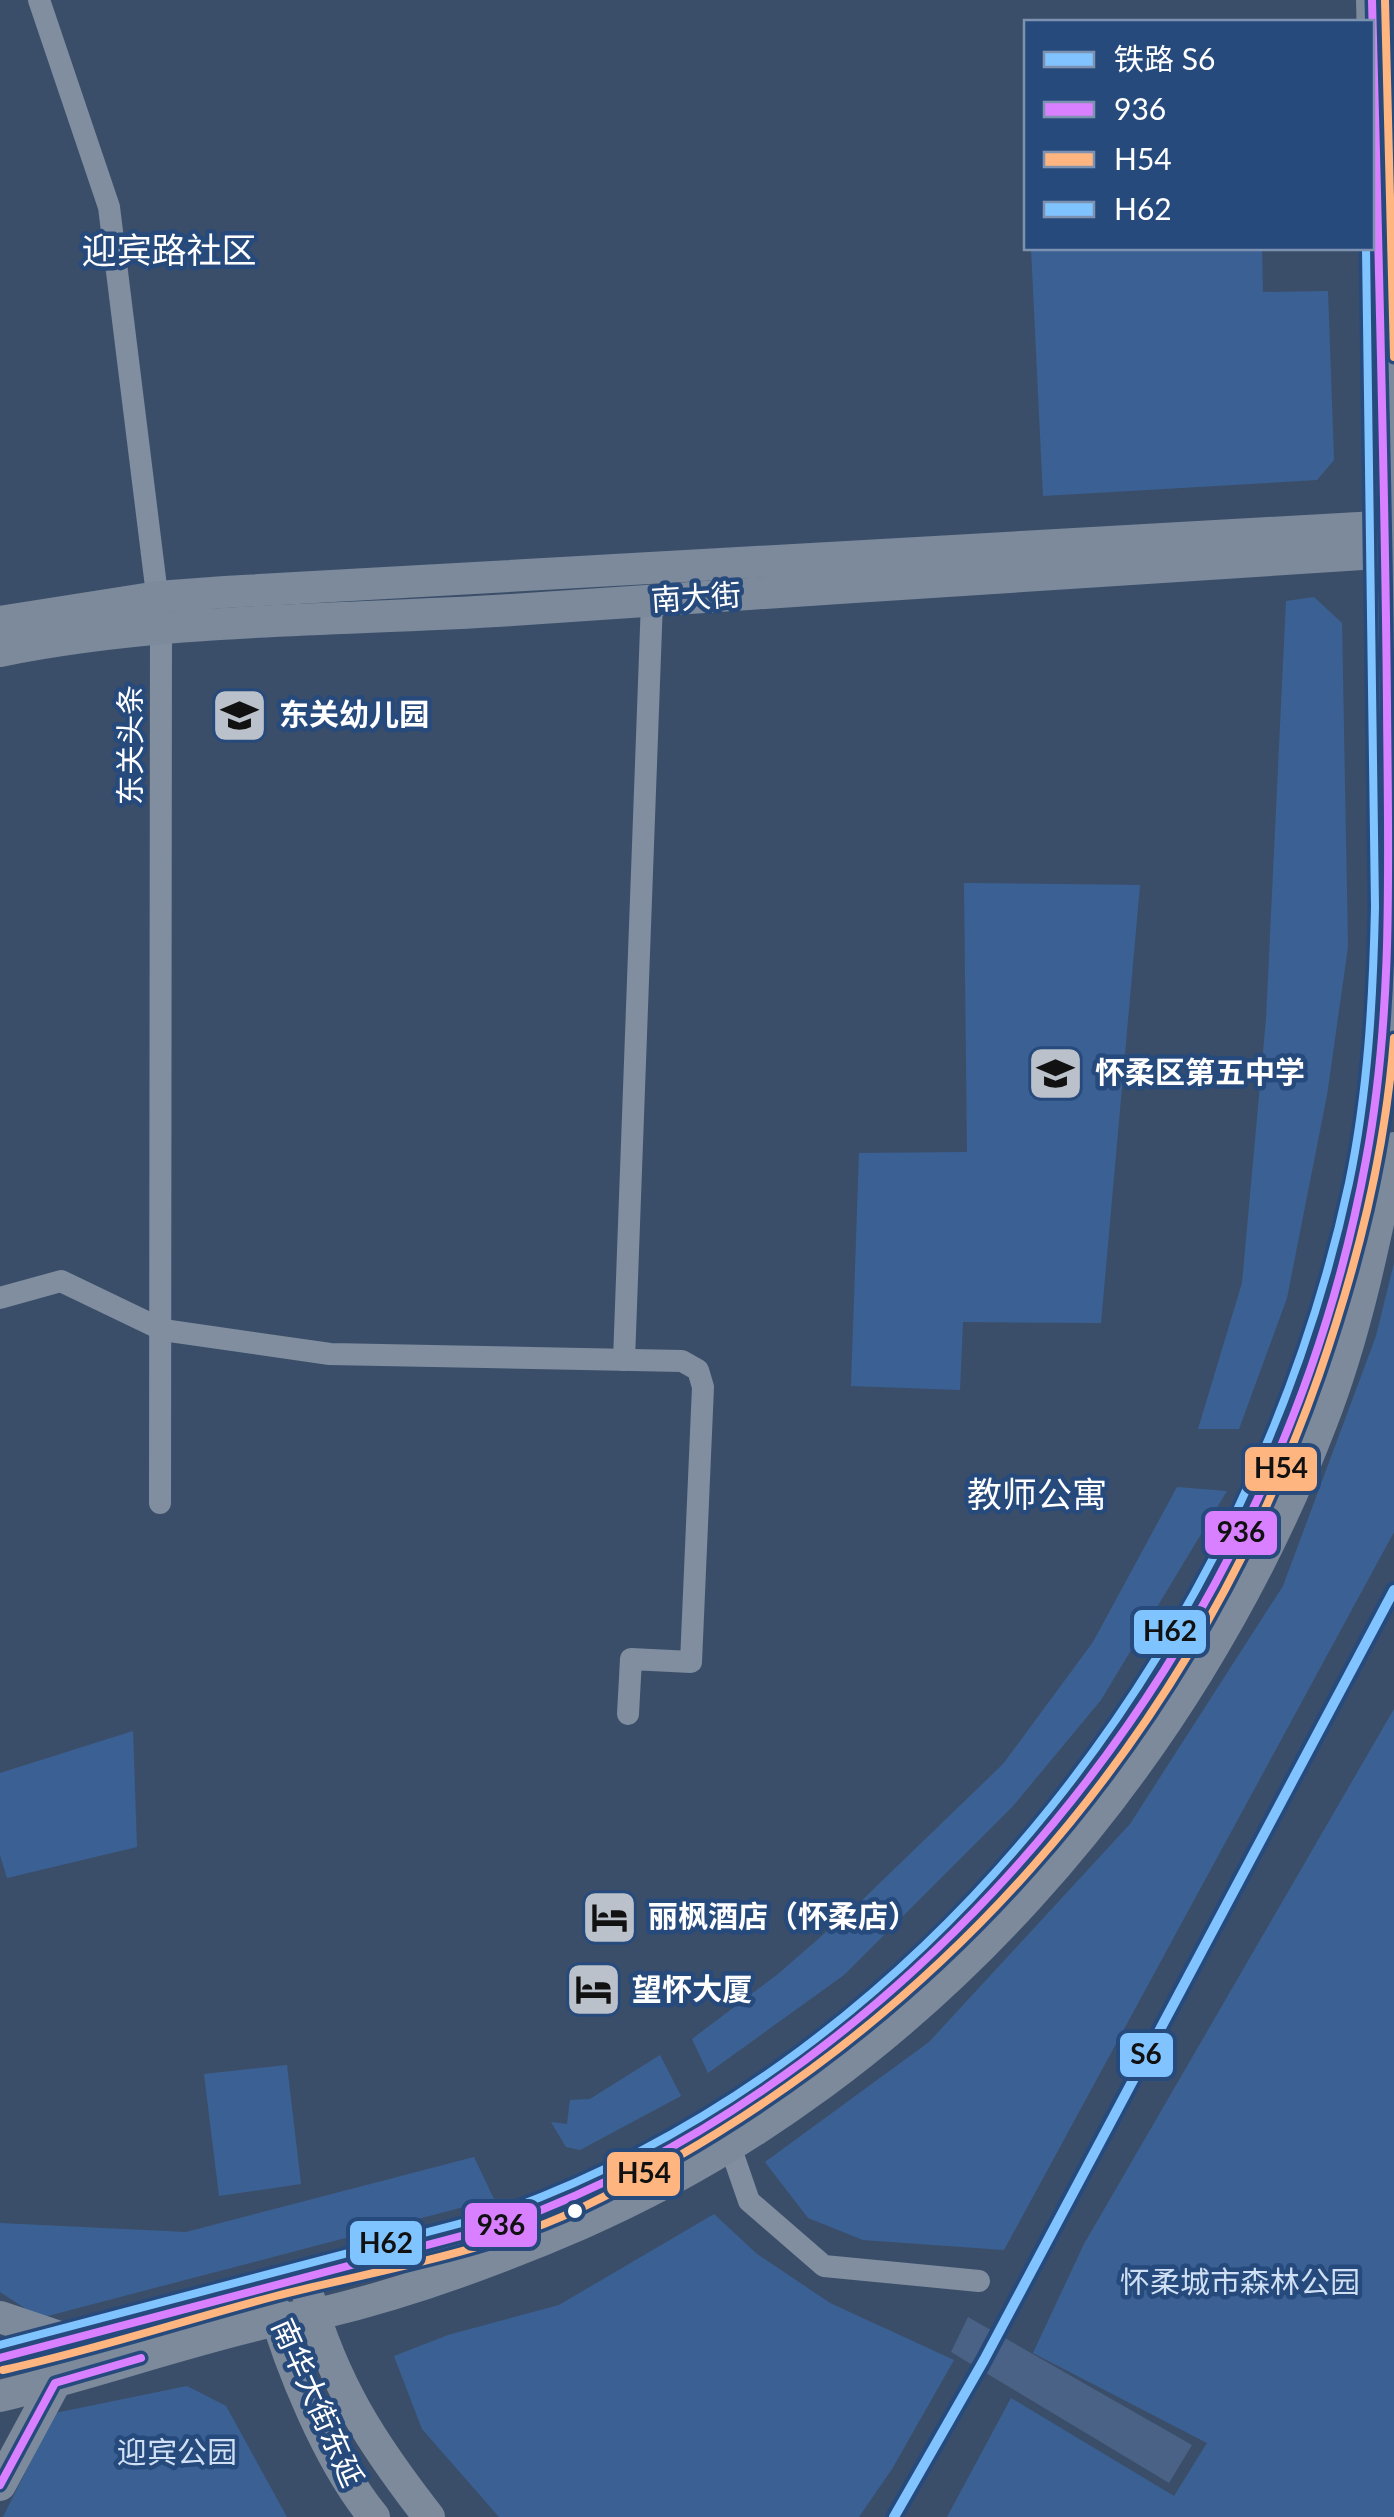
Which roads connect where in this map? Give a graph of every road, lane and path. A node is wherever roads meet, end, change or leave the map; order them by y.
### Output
1 (40, 0) edge
2 (1374, 60) edge
3 (1390, 540) edge
4 (652, 601) junction
5 (159, 612) junction
6 (0, 622) edge
7 (0, 651) edge
8 (1394, 1148) edge
9 (0, 1298) edge
10 (163, 1330) junction
11 (624, 1360) junction
12 (160, 1504) dead end
13 (628, 1714) dead end
14 (730, 2146) junction
15 (302, 2276) junction
16 (979, 2281) dead end
17 (268, 2285) junction
18 (314, 2316) junction
19 (0, 2317) edge
20 (277, 2320) junction
21 (74, 2342) junction
22 (0, 2358) edge
23 (56, 2383) junction
24 (0, 2396) edge
25 (0, 2486) edge
26 (374, 2517) edge
27 (429, 2517) edge

1 - 5 street, 东关头条
2 - 3 main road
3 - 4 main road, 南大街
3 - 5 main road, 南大街
3 - 15 main road
4 - 5 main road, 南大街
4 - 11 street
5 - 6 main road, 南大街
5 - 7 main road, 南大街
5 - 10 street, 东关头条
8 - 14 main road
9 - 10 street
10 - 11 street
10 - 12 street, 东关头条
11 - 13 street
14 - 16 street
14 - 18 main road
15 - 17 main road
15 - 18 main road, 南华大街东延
17 - 20 main road, 南华大街东延
17 - 21 main road
18 - 20 main road
18 - 27 main road, 南华大街东延
19 - 21 main road
20 - 23 main road
20 - 26 main road, 南华大街东延
21 - 22 main road
23 - 24 main road
23 - 25 main road

